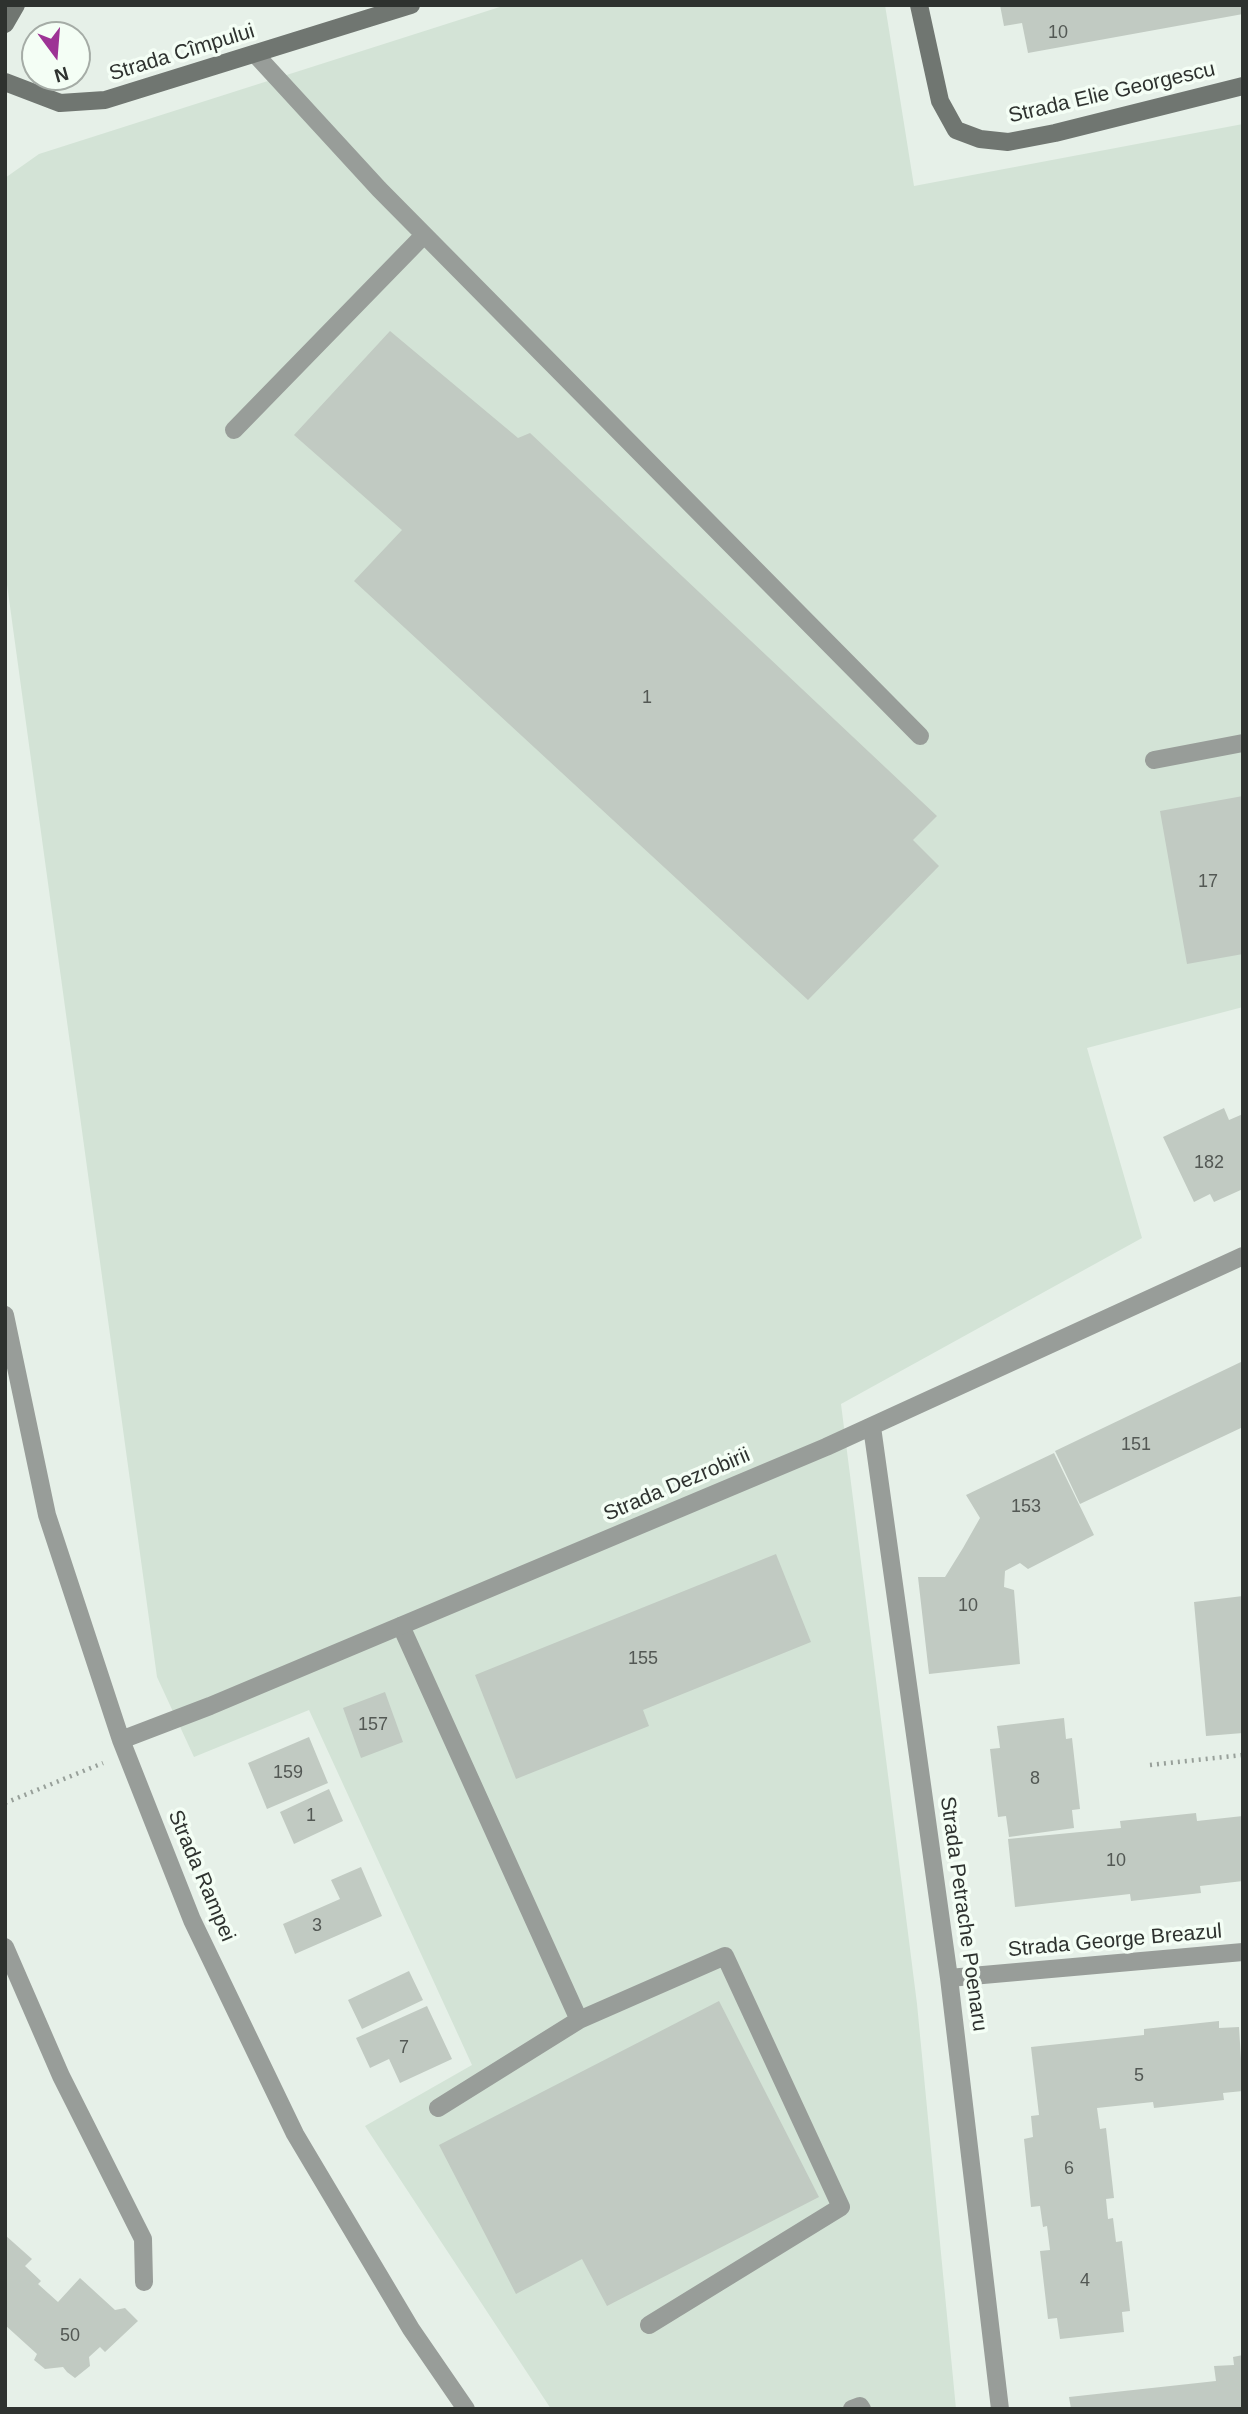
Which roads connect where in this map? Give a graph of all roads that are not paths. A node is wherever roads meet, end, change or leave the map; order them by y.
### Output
1 (16, 5) edge
2 (411, 5) edge
3 (919, 5) edge
4 (5, 24) edge
5 (255, 54) junction
6 (5, 82) edge
7 (1243, 86) edge
8 (424, 235) junction
9 (234, 430) dead end
10 (920, 736) dead end
11 (1243, 743) edge
12 (1154, 760) dead end
13 (1243, 1256) edge
14 (5, 1315) edge
15 (872, 1427) junction
16 (401, 1626) junction
17 (124, 1747) junction
18 (5, 1947) edge
19 (1243, 1952) edge
20 (949, 1978) junction
21 (579, 2020) junction
22 (438, 2108) dead end
23 (144, 2282) dead end
24 (649, 2325) dead end
25 (466, 2409) edge
26 (852, 2409) edge
27 (862, 2409) edge
28 (1000, 2409) edge

1 - 4 street
2 - 5 street, Strada Cîmpului
3 - 7 street, Strada Elie Georgescu
5 - 6 street, Strada Cîmpului
5 - 8 street
8 - 9 street
8 - 10 street
11 - 12 street
13 - 15 street, Strada Dezrobirii
14 - 17 street, Strada Rampei
15 - 16 street, Strada Dezrobirii
15 - 20 street, Strada Petrache Poenaru
16 - 17 street, Strada Dezrobirii
16 - 21 street
17 - 25 street, Strada Rampei
18 - 23 street
19 - 20 street, Strada George Breazul
20 - 28 street, Strada Petrache Poenaru
21 - 22 street
21 - 24 street
26 - 27 street

